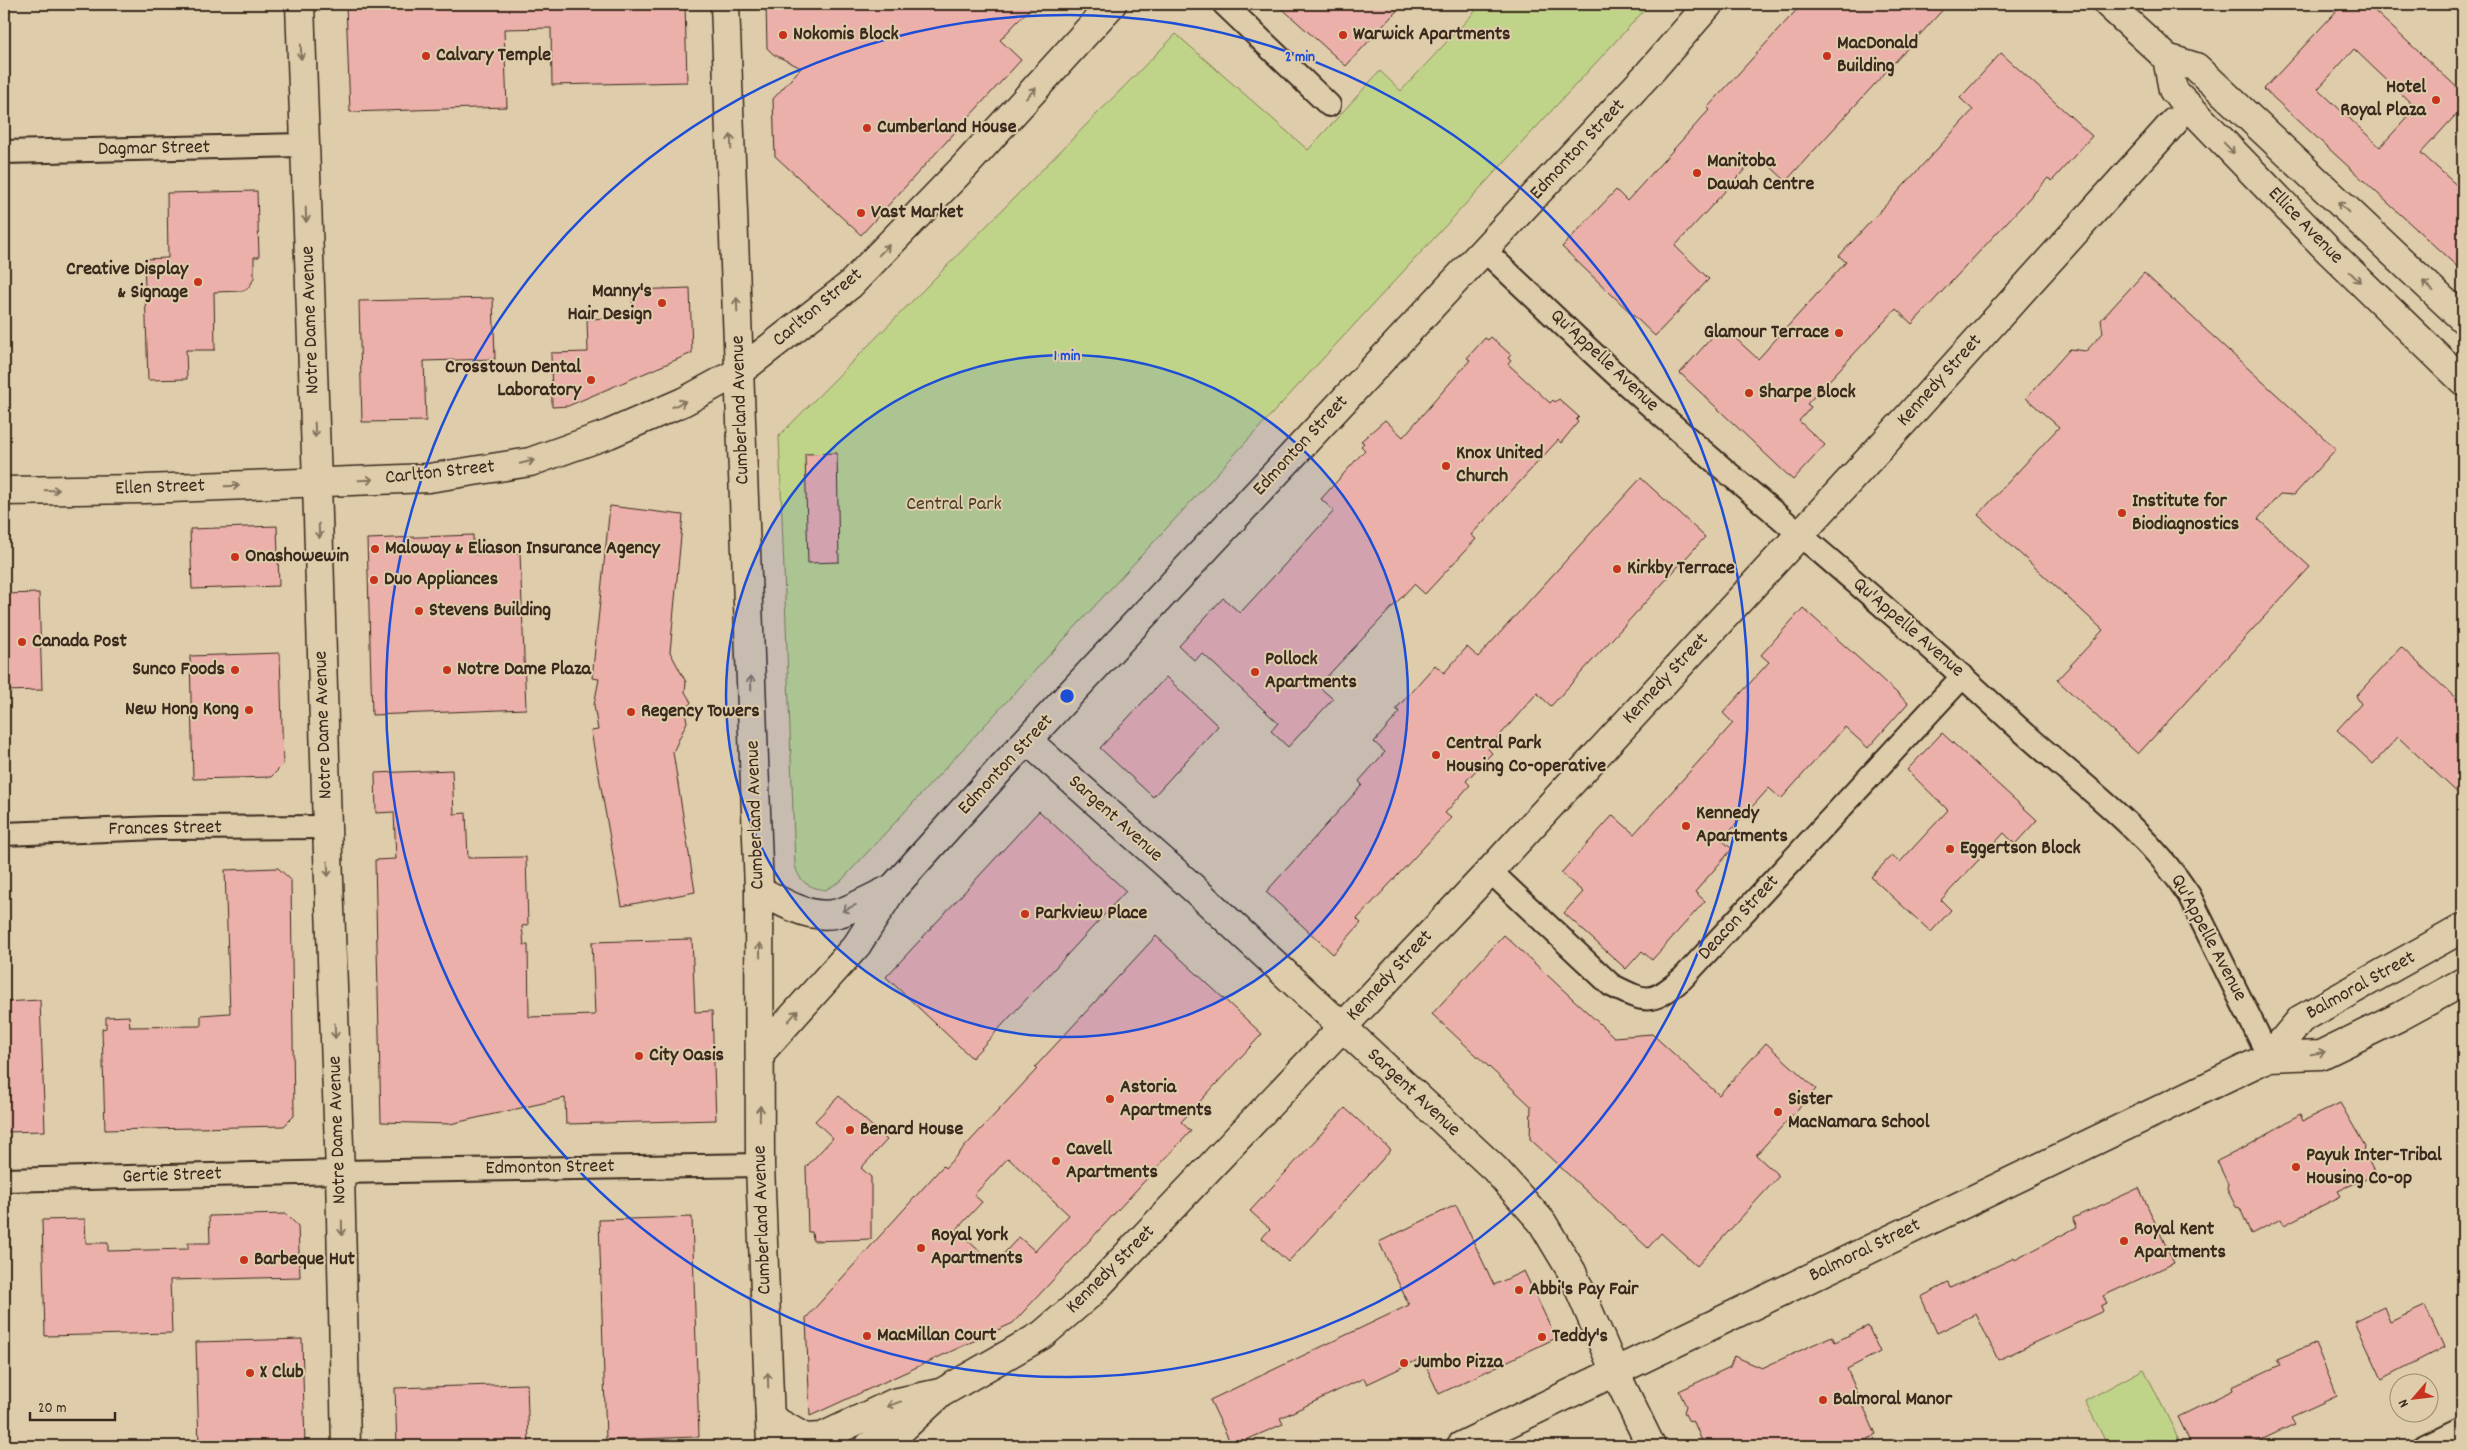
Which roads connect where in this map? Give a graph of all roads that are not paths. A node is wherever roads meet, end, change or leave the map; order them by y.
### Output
1 (300, 4) edge
2 (725, 4) edge
3 (1112, 4) edge
4 (1224, 4) edge
5 (1709, 4) edge
6 (2108, 4) edge
7 (2167, 58) junction
8 (2219, 88) junction
9 (1329, 105) dead end
10 (2185, 117) junction
11 (303, 145) junction
12 (4, 152) edge
13 (1484, 250) junction
14 (2463, 319) edge
15 (740, 371) junction
16 (2463, 381) edge
17 (317, 482) junction
18 (4, 491) edge
19 (1800, 534) junction
20 (1963, 676) junction
21 (1028, 741) junction
22 (327, 827) junction
23 (4, 834) edge
24 (1490, 870) junction
25 (893, 888) junction
26 (759, 890) junction
27 (2463, 928) edge
28 (2463, 982) edge
29 (1342, 1027) junction
30 (761, 1052) junction
31 (2269, 1057) junction
32 (760, 1165) junction
33 (340, 1172) junction
34 (4, 1180) edge
35 (1615, 1372) junction
36 (941, 1393) junction
37 (770, 1418) junction
38 (2463, 1428) edge
39 (346, 1446) edge
40 (771, 1446) edge
41 (869, 1446) edge
42 (1461, 1446) edge
43 (1651, 1446) edge
44 (2426, 1446) edge

1 -> 11 main road, Notre Dame Avenue
15 -> 2 main road, Cumberland Avenue
15 -> 3 main road, Carlton Street
4 - 9 street
5 - 13 main road, Edmonton Street
6 - 7 main road, Ellice Avenue
7 - 8 main road, Ellice Avenue
7 - 10 main road, Ellice Avenue
8 - 10 main road, Kennedy Street
14 -> 8 main road, Ellice Avenue
10 -> 16 main road, Ellice Avenue
10 - 19 main road, Kennedy Street
11 - 12 street, Dagmar Street
11 -> 17 main road, Notre Dame Avenue
13 - 19 street, Qu'Appelle Avenue
13 - 21 main road, Edmonton Street
17 -> 15 main road, Carlton Street
26 -> 15 main road, Cumberland Avenue
18 -> 17 main road, Ellen Street
17 -> 22 main road, Notre Dame Avenue
19 - 20 street, Qu'Appelle Avenue
19 - 24 main road, Kennedy Street
20 - 24 street, Deacon Street
20 - 31 street, Qu'Appelle Avenue
21 - 25 main road, Edmonton Street
21 - 29 main road, Sargent Avenue
22 - 23 street, Frances Street
22 -> 33 main road, Notre Dame Avenue
24 - 29 main road, Kennedy Street
25 -> 26 main road
30 -> 25 main road
30 -> 26 main road, Cumberland Avenue
27 - 31 main road, Balmoral Street
31 -> 28 main road, Balmoral Street
29 - 35 main road, Sargent Avenue
29 - 36 main road, Kennedy Street
32 -> 30 main road, Cumberland Avenue
31 - 35 main road, Balmoral Street
32 - 33 street, Edmonton Street
37 -> 32 main road, Cumberland Avenue
33 - 34 street, Gertie Street
33 -> 39 main road, Notre Dame Avenue
35 - 42 main road, Balmoral Street
35 - 43 main road, Sargent Avenue
36 -> 37 main road, Kennedy Street
36 - 41 main road, Kennedy Street
37 - 40 main road, Cumberland Avenue
38 - 44 street

